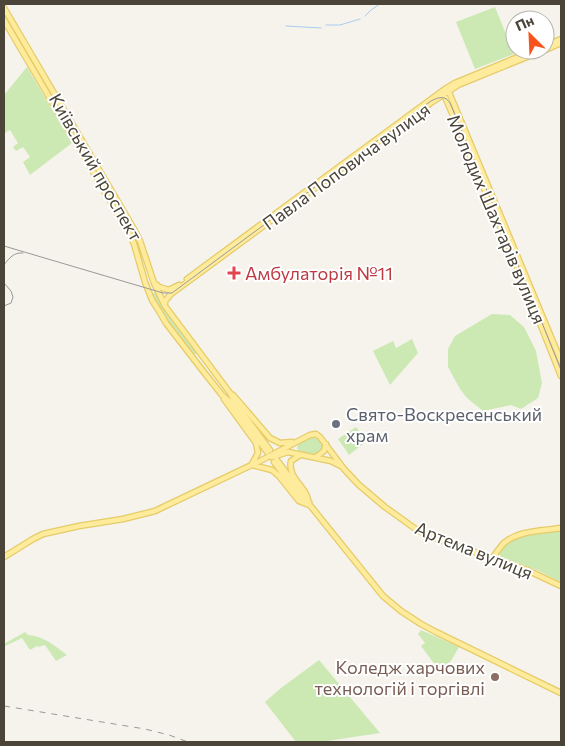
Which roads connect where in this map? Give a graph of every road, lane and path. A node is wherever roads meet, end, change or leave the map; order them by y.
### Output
1 (4, 8) edge
2 (4, 20) edge
3 (510, 60) edge
4 (518, 60) edge
5 (448, 89) junction
6 (443, 93) junction
7 (135, 231) junction
8 (130, 233) junction
9 (132, 239) junction
10 (139, 239) junction
11 (145, 282) junction
12 (156, 286) junction
13 (177, 290) junction
14 (165, 306) junction
15 (561, 361) edge
16 (561, 376) edge
17 (230, 393) junction
18 (222, 395) junction
19 (302, 439) junction
20 (296, 442) junction
21 (326, 443) junction
22 (299, 454) junction
23 (315, 457) junction
24 (260, 461) junction
25 (276, 461) dead end
26 (251, 465) junction
27 (344, 469) junction
28 (306, 497) junction
29 (310, 506) junction
30 (561, 528) edge
31 (4, 557) edge
32 (492, 559) junction
33 (561, 586) edge
34 (561, 693) edge

1 - 7 main road, Київський проспект
2 - 8 main road, Київський проспект
3 - 5 main road, Павла Поповича вулиця
4 - 5 main road, Павла Поповича вулиця
5 - 6 main road, Павла Поповича вулиця
5 - 15 main road, Молодих Шахтарів вулиця
6 - 12 main road, Павла Поповича вулиця
6 - 13 main road, Павла Поповича вулиця
6 - 16 main road, Молодих Шахтарів вулиця
7 - 8 main road
7 - 10 main road, Київський проспект
8 - 9 main road, Київський проспект
9 - 10 main road
9 - 11 main road, Київський проспект
10 - 12 main road, Київський проспект
11 - 12 main road
11 - 18 main road, Київський проспект
12 - 13 main road
12 - 14 main road, Київський проспект
13 - 14 main road, Павла Поповича вулиця
14 - 17 main road, Київський проспект
17 - 18 main road, Київський проспект
17 - 19 main road
18 - 26 main road
19 - 20 main road, Артема вулиця
19 - 21 main road, Артема вулиця
20 - 22 main road
20 - 24 main road, Артема вулиця
21 - 23 main road
21 - 27 main road, Артема вулиця
22 - 23 main road, Артема вулиця
22 - 24 main road, Артема вулиця
22 - 28 main road
23 - 27 main road, Артема вулиця
24 - 26 main road, Артема вулиця
25 - 28 main road
26 - 29 main road
26 - 31 main road, Артема вулиця
27 - 32 main road, Артема вулиця
28 - 29 main road
29 - 34 main road
30 - 32 main road
32 - 33 main road, Артема вулиця

